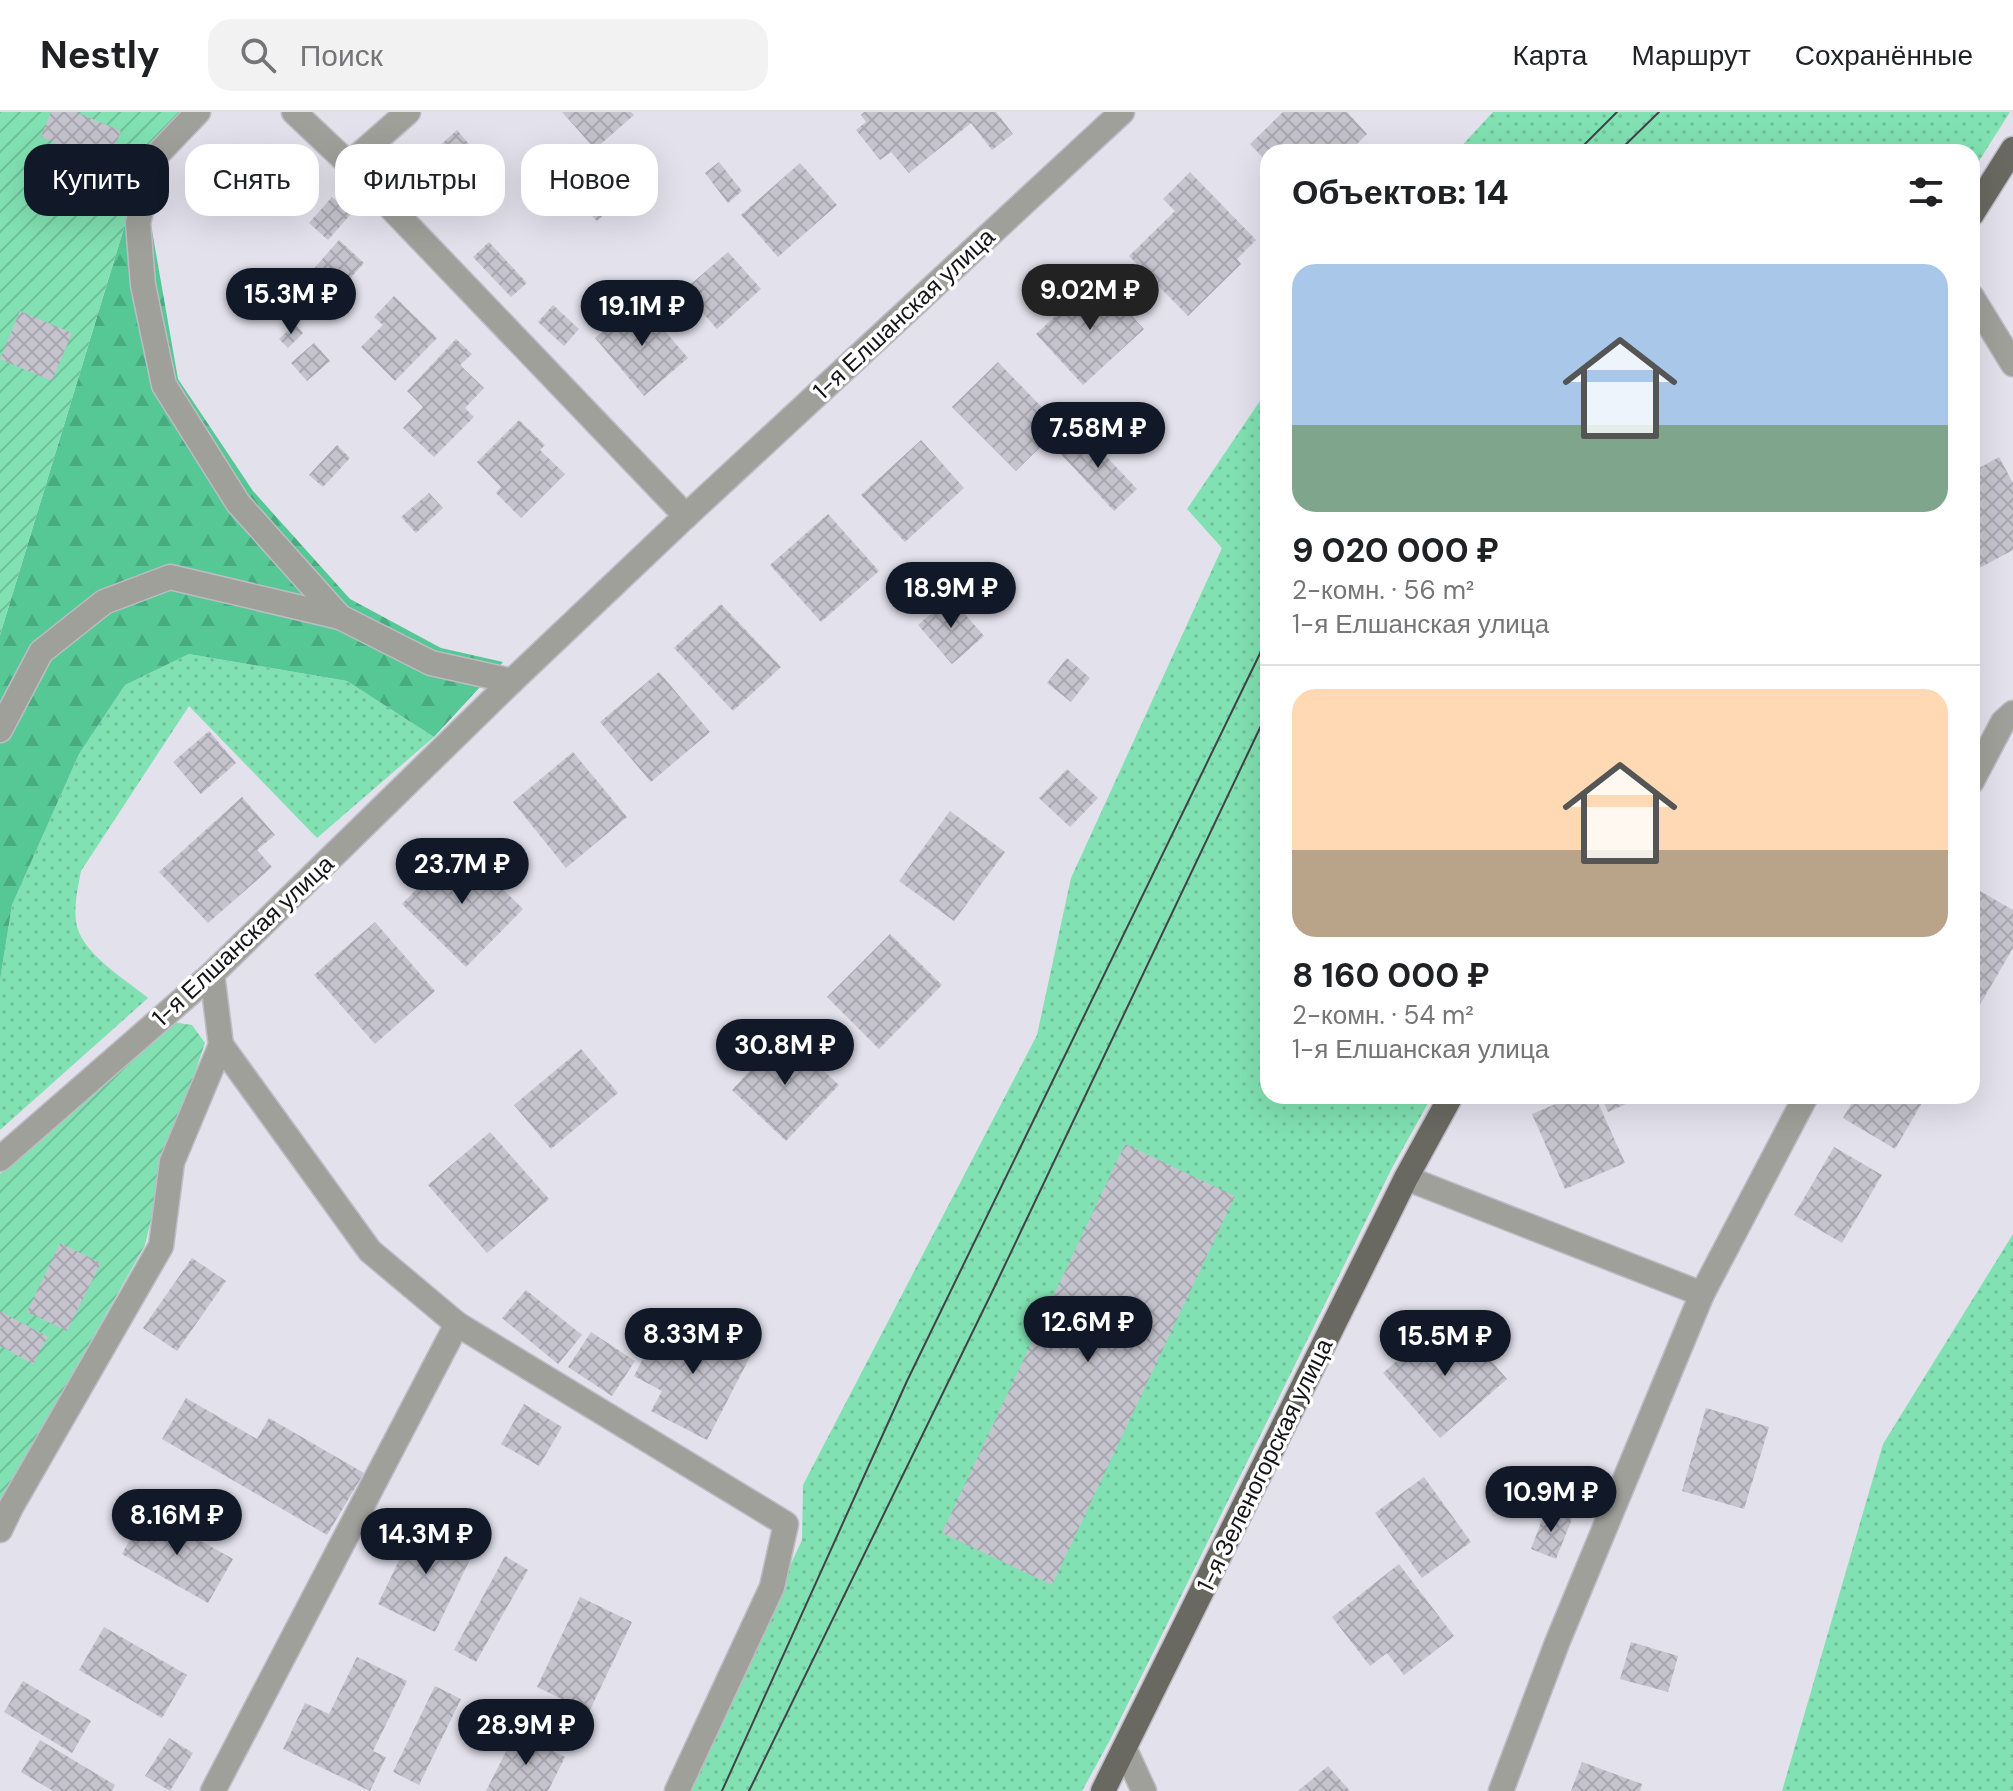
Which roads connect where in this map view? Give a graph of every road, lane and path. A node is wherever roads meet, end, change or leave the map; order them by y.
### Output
1 (198, 112) edge
2 (294, 112) edge
3 (408, 112) edge
4 (1122, 112) edge
5 (372, 144) edge
6 (2013, 149) edge
7 (335, 151) edge
8 (1980, 201) edge
9 (399, 216) edge
10 (1980, 310) edge
11 (2013, 364) edge
12 (686, 516) junction
13 (340, 617) junction
14 (512, 681) junction
15 (2013, 713) edge
16 (0, 730) edge
17 (1980, 766) edge
18 (212, 974) junction
19 (221, 1045) junction
20 (1447, 1104) edge
21 (1802, 1104) edge
22 (0, 1159) edge
23 (1406, 1178) junction
24 (1702, 1294) junction
25 (457, 1324) junction
26 (0, 1530) edge
27 (1125, 1750) junction
28 (213, 1791) edge
29 (677, 1791) edge
30 (1103, 1791) edge
31 (1144, 1791) edge
32 (1501, 1791) edge

1 - 13 street
2 - 7 street
3 - 5 street
4 - 12 street, 1-я Елшанская улица
6 - 8 main road
9 - 12 street
10 - 11 street
12 - 14 street, 1-я Елшанская улица
13 - 14 street
13 - 16 street
14 - 18 street, 1-я Елшанская улица
15 - 17 street
18 - 19 street
18 - 22 street, 1-я Елшанская улица
19 - 25 street
19 - 26 street
20 - 23 main road, 1-я Зеленогорская улица
21 - 24 street
23 - 24 street
23 - 27 main road, 1-я Зеленогорская улица
24 - 32 street
25 - 28 street
25 - 29 street
27 - 30 main road, 1-я Зеленогорская улица
27 - 31 street

